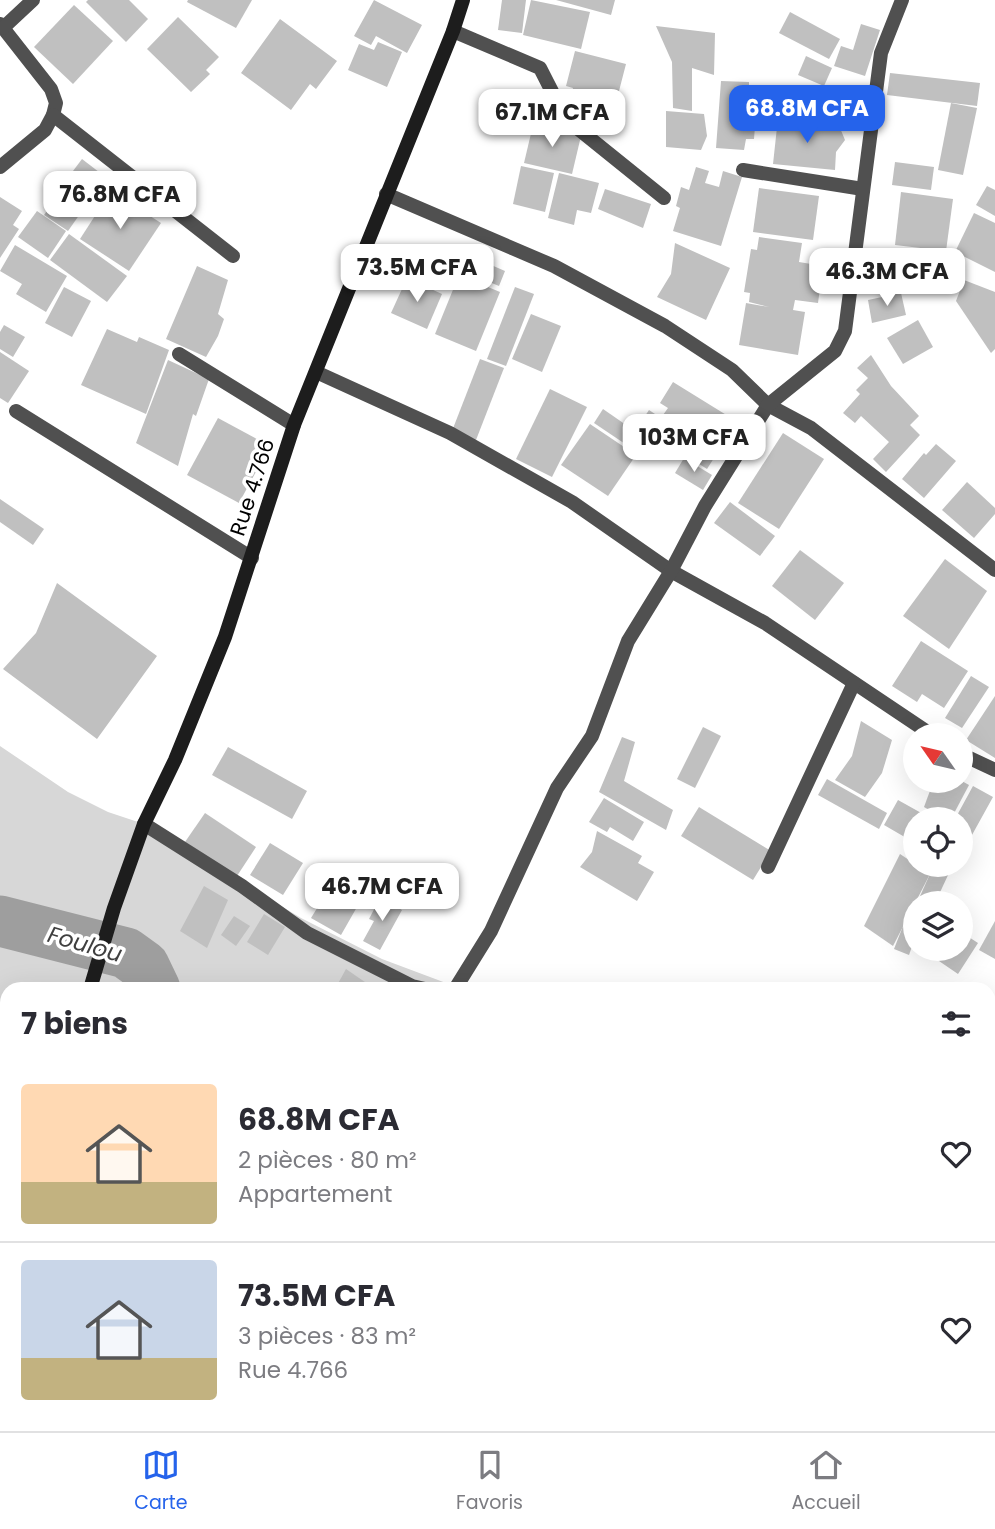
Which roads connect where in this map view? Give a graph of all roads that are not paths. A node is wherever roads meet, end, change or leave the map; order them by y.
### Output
1 (33, 0) edge
2 (463, 0) edge
3 (902, 0) edge
4 (2, 26) edge
5 (453, 31) junction
6 (53, 115) junction
7 (0, 167) edge
8 (743, 170) dead end
9 (863, 189) junction
10 (386, 194) junction
11 (664, 198) dead end
12 (233, 256) dead end
13 (179, 354) dead end
14 (316, 372) junction
15 (768, 405) junction
16 (16, 411) dead end
17 (294, 425) junction
18 (252, 558) junction
19 (671, 570) junction
20 (995, 570) edge
21 (854, 683) junction
22 (914, 723) edge
23 (973, 760) edge
24 (995, 771) edge
25 (144, 824) junction
26 (768, 867) dead end
27 (92, 982) edge
28 (404, 982) edge
29 (459, 982) edge

1 - 4 street
2 - 5 street, Rue 4.766
3 - 9 street
4 - 6 street
5 - 10 street, Rue 4.766
5 - 11 street
6 - 7 street
6 - 12 street
8 - 9 street
9 - 15 street
10 - 14 street, Rue 4.766
10 - 15 street
13 - 17 street
14 - 17 street, Rue 4.766
14 - 19 street
15 - 19 street
15 - 20 street
16 - 18 street
17 - 18 street, Rue 4.766
18 - 25 street, Rue 4.766
19 - 21 street
19 - 29 street
21 - 22 street
21 - 26 street
23 - 24 street
25 - 27 street, Rue 4.766
25 - 28 street

